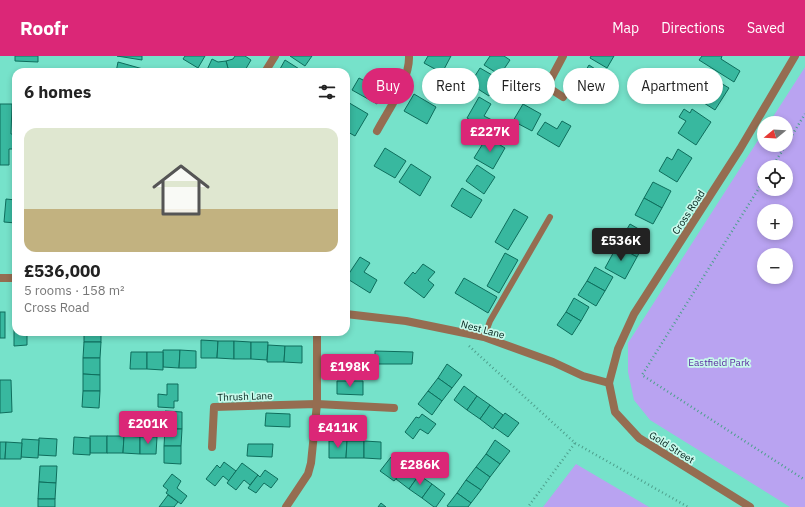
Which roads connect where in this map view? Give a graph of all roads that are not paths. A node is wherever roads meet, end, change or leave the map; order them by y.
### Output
1 (275, 56) edge
2 (409, 56) edge
3 (562, 56) edge
4 (795, 56) edge
5 (268, 68) edge
6 (555, 70) edge
7 (555, 92) edge
8 (563, 97) dead end
9 (376, 131) dead end
10 (550, 217) dead end
11 (0, 278) edge
12 (12, 278) edge
13 (350, 314) edge
14 (317, 336) edge
15 (484, 337) junction
16 (609, 383) junction
17 (317, 404) junction
18 (394, 408) dead end
19 (212, 447) dead end
20 (286, 507) edge
21 (750, 507) edge

1 - 5 street
2 - 9 street
3 - 6 street
4 - 16 street, Cross Road
7 - 8 street
10 - 15 lane
11 - 12 street
13 - 15 street, Nest Lane
14 - 17 street
15 - 16 street, Nest Lane
16 - 21 street, Gold Street
17 - 18 street, Thrush Lane
17 - 19 street, Thrush Lane
17 - 20 street

